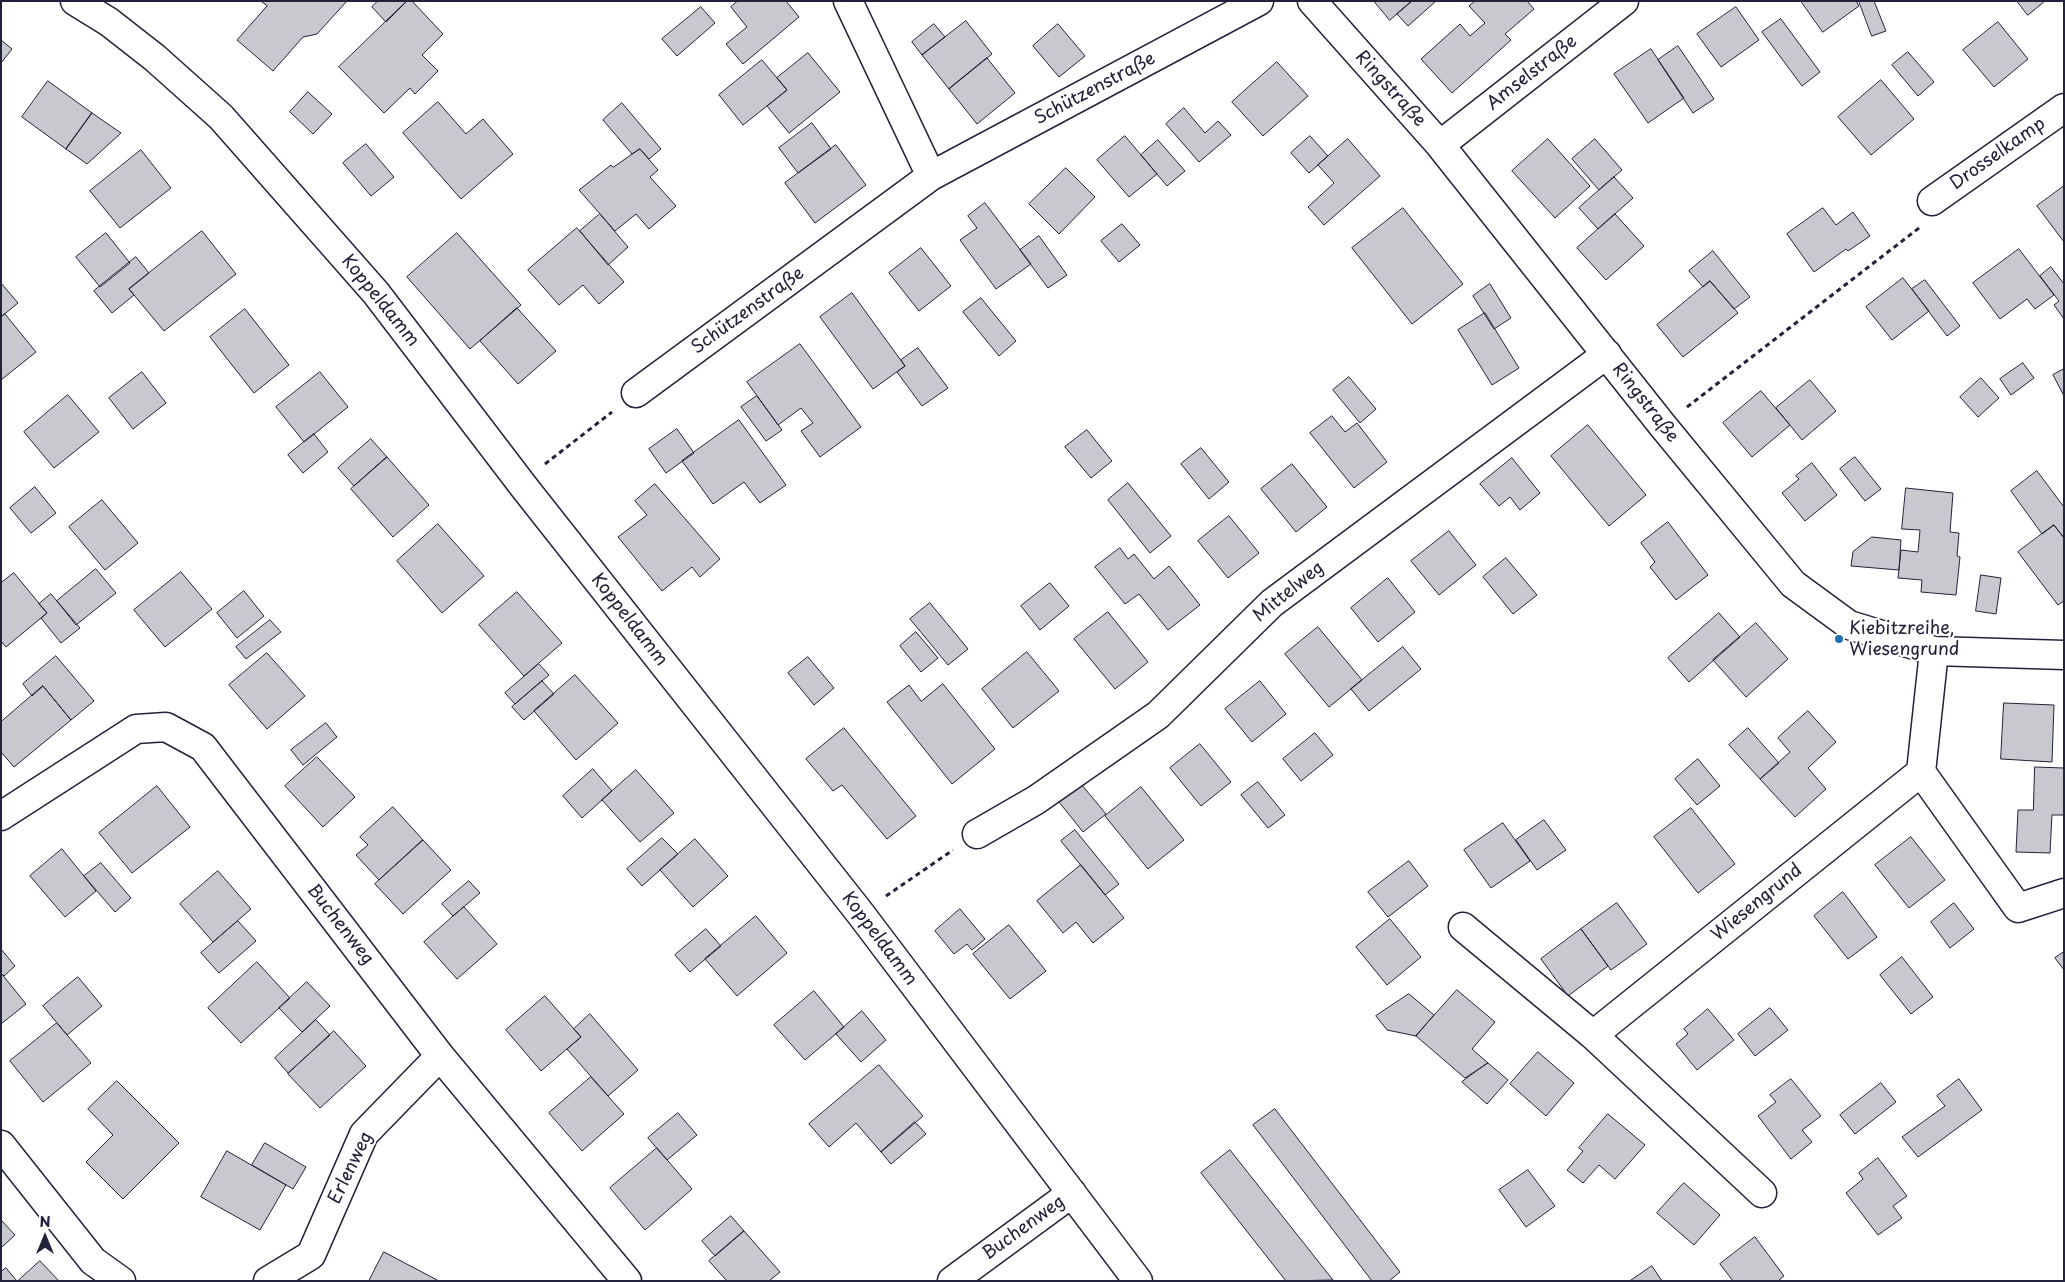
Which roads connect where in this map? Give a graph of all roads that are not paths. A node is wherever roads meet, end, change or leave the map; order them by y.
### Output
1 (76, 1) edge
2 (848, 1) edge
3 (1259, 1) edge
4 (1312, 1) edge
5 (1624, 1) edge
6 (2064, 108) edge
7 (1440, 145) junction
8 (931, 176) junction
9 (1932, 201) road end
10 (1606, 354) junction
11 (636, 393) road end
12 (1934, 650) junction
13 (2064, 655) edge
14 (1921, 772) junction
15 (1, 816) edge
16 (977, 834) road end
17 (2064, 893) edge
18 (1463, 927) dead end
19 (1593, 1035) junction
20 (440, 1056) junction
21 (1, 1145) edge
22 (1072, 1193) junction
23 (1762, 1193) dead end
24 (121, 1281) edge
25 (268, 1281) edge
26 (627, 1281) edge
27 (952, 1281) edge
28 (1138, 1281) edge

1 - 22 street, Koppeldamm
2 - 8 street
3 - 8 street, Schützenstraße
4 - 7 street, Ringstraße
5 - 7 street, Amselstraße
6 - 9 street, Drosselkamp
7 - 10 street, Ringstraße
8 - 11 street, Schützenstraße
10 - 12 street, Ringstraße
10 - 16 street, Mittelweg
12 - 13 street, Ringstraße
12 - 14 street
14 - 17 street
14 - 19 street, Wiesengrund
15 - 20 street, Buchenweg
18 - 19 street
19 - 23 street
20 - 25 street, Erlenweg
20 - 26 street, Buchenweg
21 - 24 street
22 - 27 street, Buchenweg
22 - 28 street, Koppeldamm

